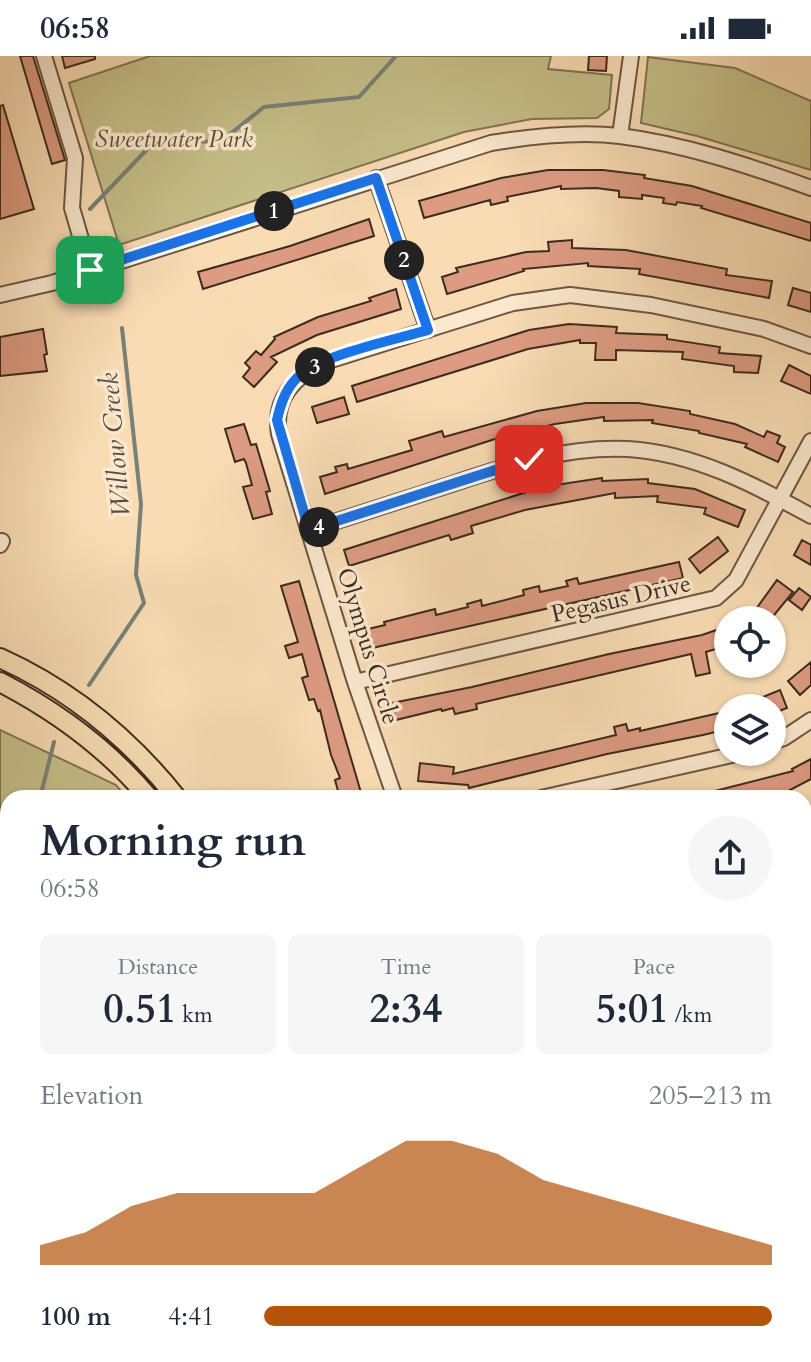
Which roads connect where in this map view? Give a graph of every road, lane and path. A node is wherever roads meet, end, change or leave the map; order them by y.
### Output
1 (44, 56) edge
2 (631, 56) edge
3 (620, 136) junction
4 (376, 178) junction
5 (811, 188) edge
6 (90, 270) junction
7 (0, 295) edge
8 (428, 330) junction
9 (811, 346) edge
10 (811, 441) edge
11 (779, 498) junction
12 (811, 516) edge
13 (309, 530) junction
14 (0, 658) edge
15 (0, 682) edge
16 (355, 682) junction
17 (811, 720) edge
18 (786, 737) edge
19 (714, 759) edge
20 (142, 790) edge
21 (171, 790) edge
22 (392, 790) edge
23 (576, 790) edge

1 - 6 street
2 - 3 street
3 - 4 street
3 - 5 street
4 - 6 street
4 - 8 street
6 - 7 street
8 - 9 street, Olympus Circle
8 - 13 street, Olympus Circle
10 - 11 street, Pegasus Drive
11 - 12 street
11 - 13 street
11 - 16 street, Pegasus Drive
13 - 16 street, Olympus Circle
14 - 21 main road
15 - 20 main road
16 - 22 street, Olympus Circle
17 - 18 street
19 - 23 street

